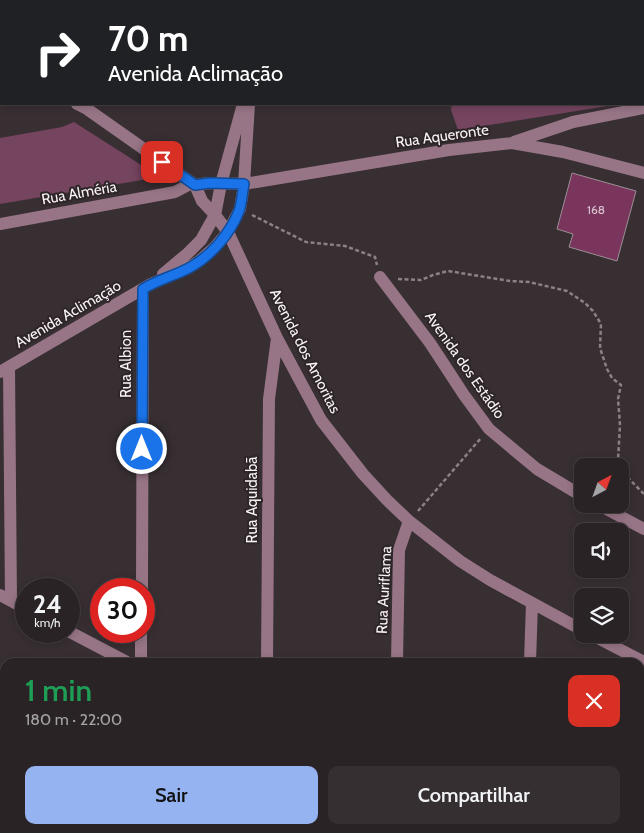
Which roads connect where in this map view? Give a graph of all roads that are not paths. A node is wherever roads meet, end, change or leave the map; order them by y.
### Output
1 (83, 105) edge
2 (243, 105) edge
3 (249, 105) edge
4 (644, 108) edge
5 (512, 143) junction
6 (644, 173) edge
7 (194, 184) junction
8 (221, 184) junction
9 (244, 184) junction
10 (214, 215) junction
11 (0, 224) edge
12 (228, 232) junction
13 (380, 277) road end
14 (147, 287) junction
15 (277, 338) junction
16 (5, 370) edge
17 (574, 491) edge
18 (615, 513) edge
19 (409, 521) junction
20 (644, 528) edge
21 (142, 578) edge
22 (6, 598) edge
23 (532, 603) junction
24 (574, 626) edge
25 (80, 637) edge
26 (142, 643) edge
27 (607, 643) edge
28 (119, 658) edge
29 (141, 658) edge
30 (267, 658) edge
31 (398, 658) edge
32 (530, 658) edge
33 (636, 658) edge

1 - 7 street, Avenida dos Amoritas
2 - 8 street, Avenida Aclimação
3 - 9 street, Avenida Aclimação
4 - 5 street
5 - 6 street, Rua Aqueronte
5 - 9 street, Rua Aqueronte
7 - 8 street
7 - 10 street, Avenida dos Amoritas
7 - 11 street, Rua Alméria
8 - 9 street
8 - 10 street, Avenida Aclimação
9 - 12 street, Avenida Aclimação
10 - 12 street, Avenida dos Amoritas
10 - 14 street, Avenida Aclimação
12 - 14 street, Avenida Aclimação
12 - 15 street, Avenida dos Amoritas
13 - 17 street, Avenida dos Estádio
14 - 16 street, Avenida Aclimação
14 - 21 street, Rua Albion
15 - 19 street, Avenida dos Amoritas
15 - 30 street, Rua Aquidabã
16 - 22 street
18 - 20 street
19 - 23 street, Avenida dos Amoritas
19 - 31 street, Rua Auriflama
23 - 24 street, Avenida dos Amoritas
23 - 32 street
25 - 28 street
26 - 29 street
27 - 33 street

